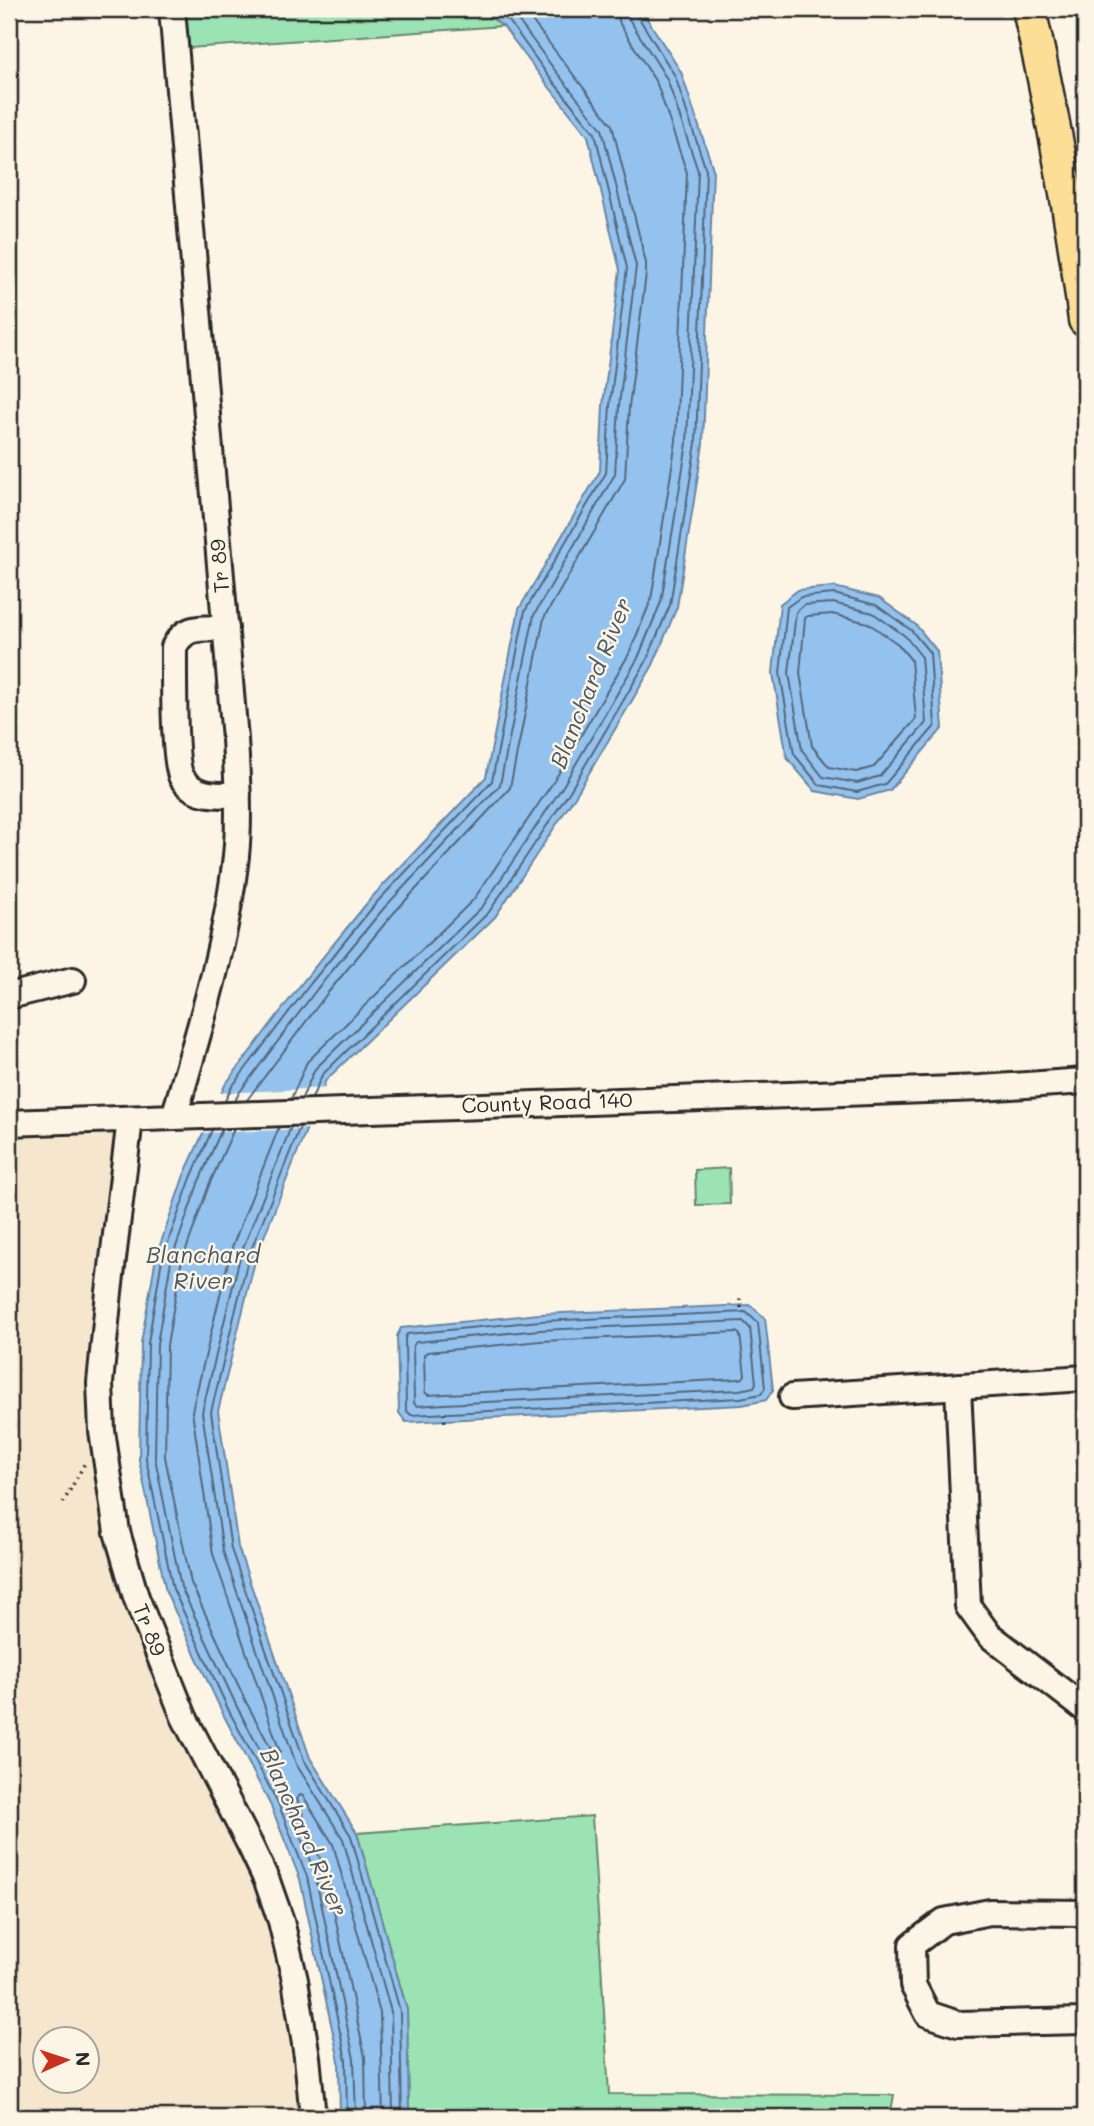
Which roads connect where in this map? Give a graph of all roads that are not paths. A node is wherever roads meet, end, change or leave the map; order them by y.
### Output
1 (172, 9) edge
2 (1029, 9) edge
3 (1085, 320) edge
4 (226, 628) junction
5 (238, 796) junction
6 (73, 980) dead end
7 (9, 996) edge
8 (1085, 1082) edge
9 (185, 1116) junction
10 (130, 1119) junction
11 (9, 1123) edge
12 (1085, 1378) edge
13 (958, 1386) junction
14 (792, 1397) dead end
15 (1085, 1709) edge
16 (1085, 1913) edge
17 (1085, 2021) edge
18 (313, 2117) edge

1 - 4 street, Tr 89
2 - 3 main road
4 - 5 street, Tr 89
4 - 5 street
5 - 9 street, Tr 89
6 - 7 street
8 - 9 street, County Road 140
9 - 10 street, County Road 140
10 - 11 street, County Road 140
10 - 18 street, Tr 89
12 - 13 street
13 - 14 street
13 - 15 street
16 - 17 street

